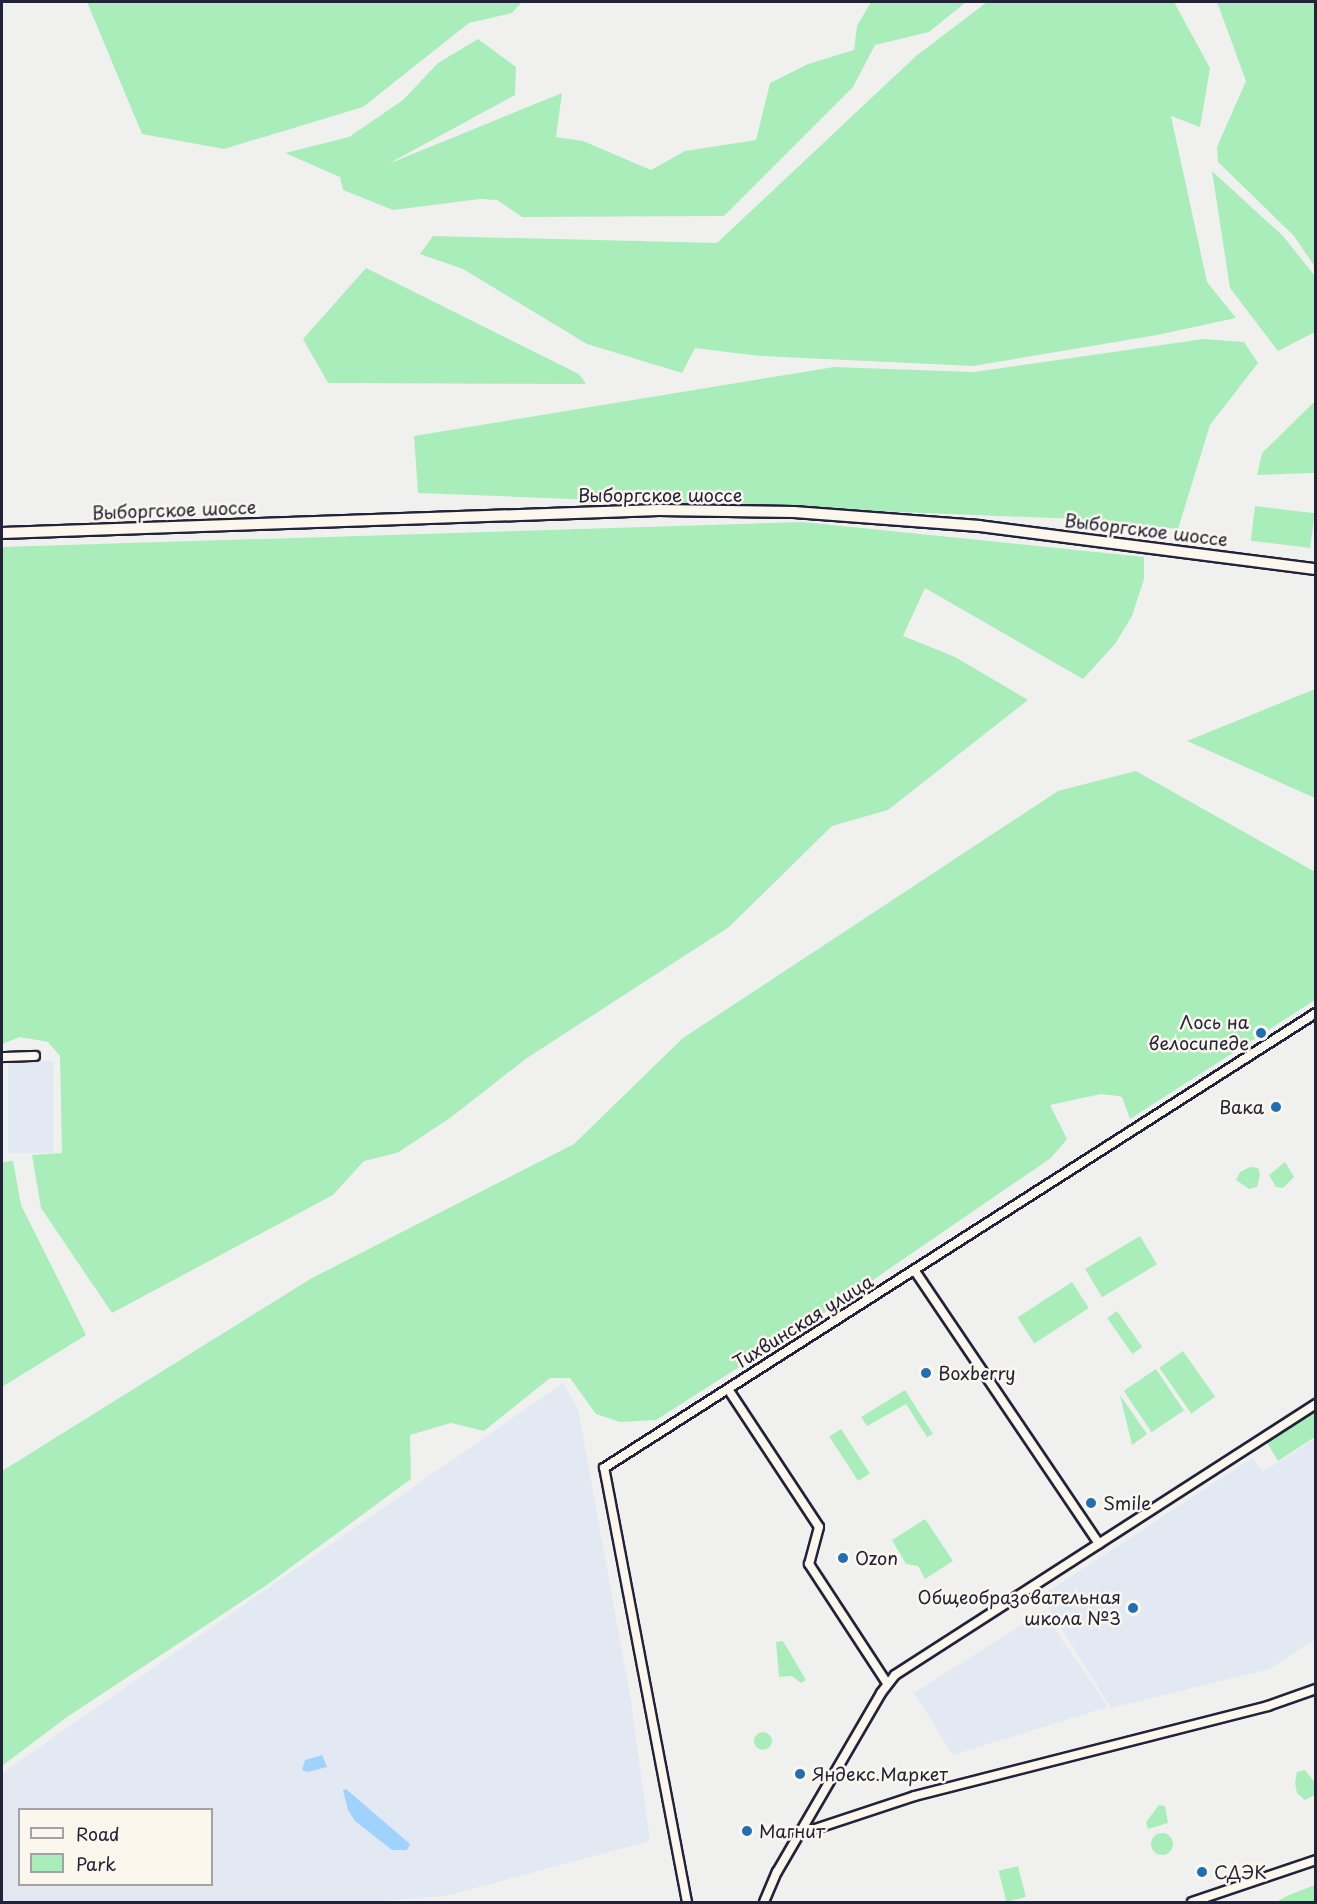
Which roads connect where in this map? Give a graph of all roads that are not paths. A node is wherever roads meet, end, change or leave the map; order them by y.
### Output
1 (2, 533) edge
2 (1316, 569) edge
3 (1316, 1013) edge
4 (35, 1056) dead end
5 (2, 1057) edge
6 (915, 1271) junction
7 (728, 1389) junction
8 (1316, 1404) edge
9 (1099, 1544) junction
10 (887, 1683) junction
11 (1316, 1689) edge
12 (803, 1828) junction
13 (1316, 1860) edge
14 (687, 1902) edge
15 (764, 1902) edge
16 (1192, 1902) edge

1 - 2 main road, Выборгское шоссе
3 - 6 street, Тихвинская улица
4 - 5 street
6 - 7 street, Тихвинская улица
6 - 9 street
7 - 10 street, Тихвинская улица
7 - 14 street
8 - 9 street
9 - 10 street
10 - 12 street
11 - 12 street
12 - 15 street
13 - 16 street

